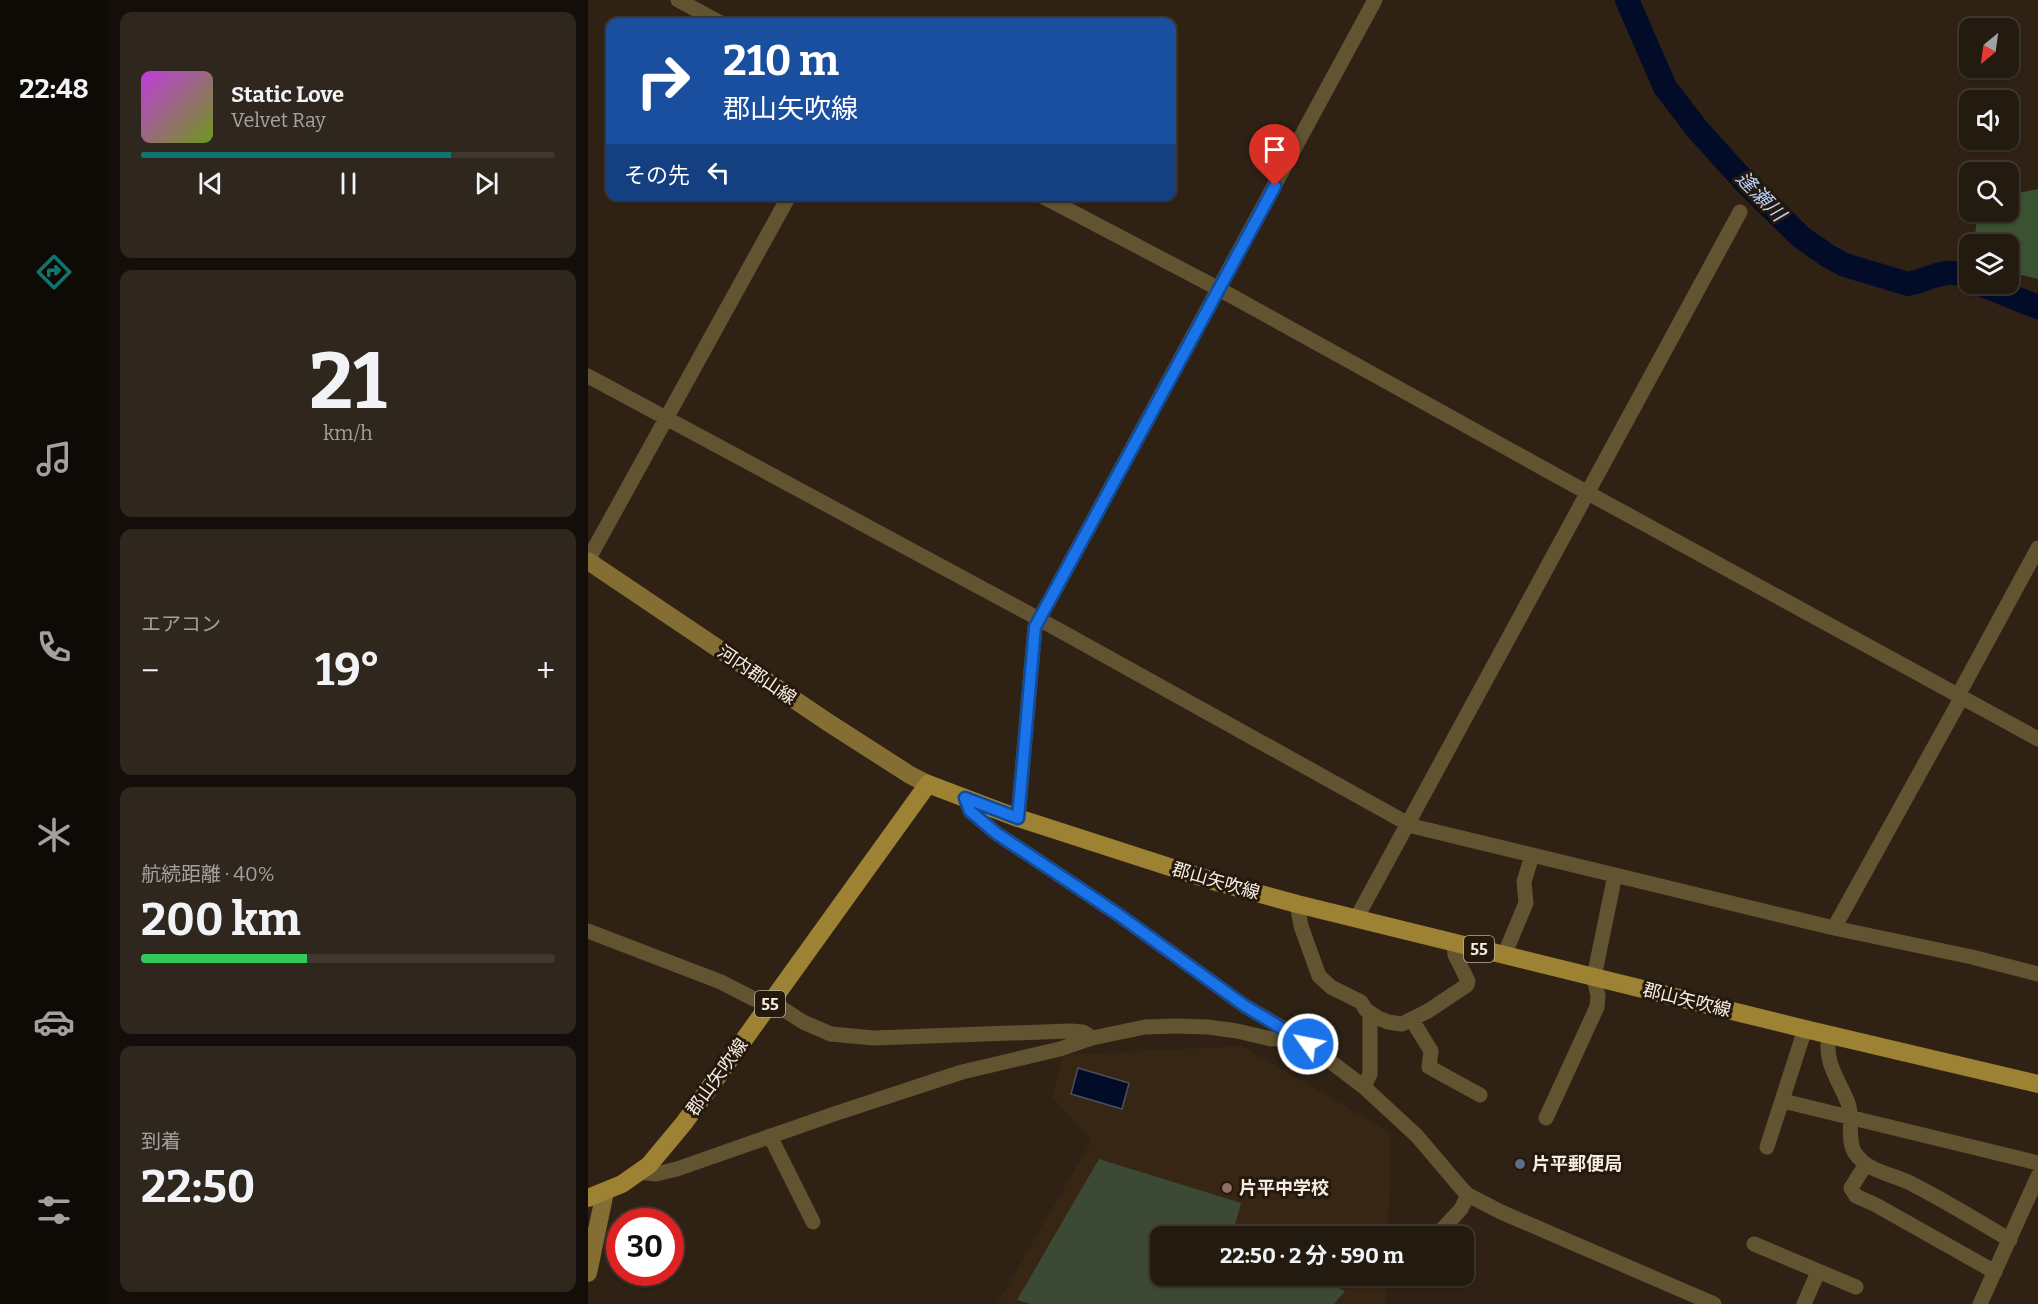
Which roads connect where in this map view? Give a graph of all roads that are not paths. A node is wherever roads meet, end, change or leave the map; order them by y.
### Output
1 (678, 0) edge
2 (1375, 0) edge
3 (712, 18) edge
4 (786, 201) edge
5 (1051, 201) edge
6 (1740, 212) dead end
7 (1219, 290) junction
8 (588, 376) edge
9 (667, 419) junction
10 (1588, 493) junction
11 (2038, 548) edge
12 (588, 560) edge
13 (1039, 619) junction
14 (1959, 695) junction
15 (2038, 739) edge
16 (928, 784) junction
17 (965, 798) junction
18 (1018, 818) junction
19 (1406, 824) junction
20 (1532, 855) junction
21 (1616, 875) junction
22 (1297, 904) junction
23 (1356, 919) junction
24 (1834, 928) junction
25 (588, 931) edge
26 (1454, 943) junction
27 (1506, 955) junction
28 (2038, 974) edge
29 (1594, 976) junction
30 (769, 1005) junction
31 (1370, 1013) junction
32 (1412, 1020) junction
33 (1805, 1029) junction
34 (1829, 1035) junction
35 (1298, 1037) junction
36 (1092, 1038) junction
37 (2038, 1084) edge
38 (1364, 1087) junction
39 (1480, 1095) dead end
40 (1783, 1101) junction
41 (1851, 1117) junction
42 (1546, 1118) dead end
43 (770, 1136) junction
44 (1767, 1147) dead end
45 (2038, 1163) edge
46 (1866, 1164) junction
47 (639, 1172) junction
48 (2038, 1176) edge
49 (597, 1195) edge
50 (1468, 1195) junction
51 (813, 1222) dead end
52 (1445, 1226) edge
53 (2010, 1240) junction
54 (1754, 1244) dead end
55 (1818, 1272) junction
56 (1995, 1272) junction
57 (588, 1273) edge
58 (1856, 1287) dead end
59 (1714, 1304) edge
60 (1804, 1304) edge
61 (1980, 1304) edge

1 - 3 street
2 - 7 street
4 - 9 street
5 - 7 street
6 - 10 street
7 - 10 street
7 - 13 street
8 - 9 street
9 - 12 street
9 - 13 street
10 - 14 street
10 - 19 street
11 - 14 street
12 - 16 main road, 河内郡山線
13 - 18 street
13 - 19 street
14 - 15 street
14 - 24 street
16 - 17 main road, 郡山矢吹線 / 55
16 - 30 main road, 郡山矢吹線 / 55
17 - 18 main road, 郡山矢吹線 / 55
17 - 35 street
18 - 22 main road, 郡山矢吹線 / 55
19 - 20 street
19 - 23 street
20 - 21 street
20 - 27 street
21 - 24 street
21 - 29 street
22 - 23 main road, 郡山矢吹線 / 55
22 - 31 street
23 - 26 main road, 郡山矢吹線 / 55
24 - 28 street
25 - 30 street
26 - 27 main road, 郡山矢吹線 / 55
26 - 32 street
27 - 29 main road, 郡山矢吹線 / 55
29 - 33 main road, 郡山矢吹線 / 55
29 - 42 street
30 - 36 street
30 - 47 main road, 郡山矢吹線 / 55
31 - 32 street
31 - 38 street
32 - 39 street
33 - 34 main road, 郡山矢吹線 / 55
33 - 40 street
34 - 37 main road, 郡山矢吹線 / 55
34 - 41 street
35 - 36 street
35 - 38 street
36 - 43 street
38 - 50 street
40 - 41 street
40 - 44 street
41 - 45 street
41 - 46 street
43 - 47 street
43 - 51 street
46 - 53 street
46 - 56 street
47 - 49 main road, 郡山矢吹線 / 55
48 - 53 street
49 - 57 main road
50 - 52 street
50 - 59 street
53 - 56 street
54 - 55 street
55 - 58 street
55 - 60 street
56 - 61 street

